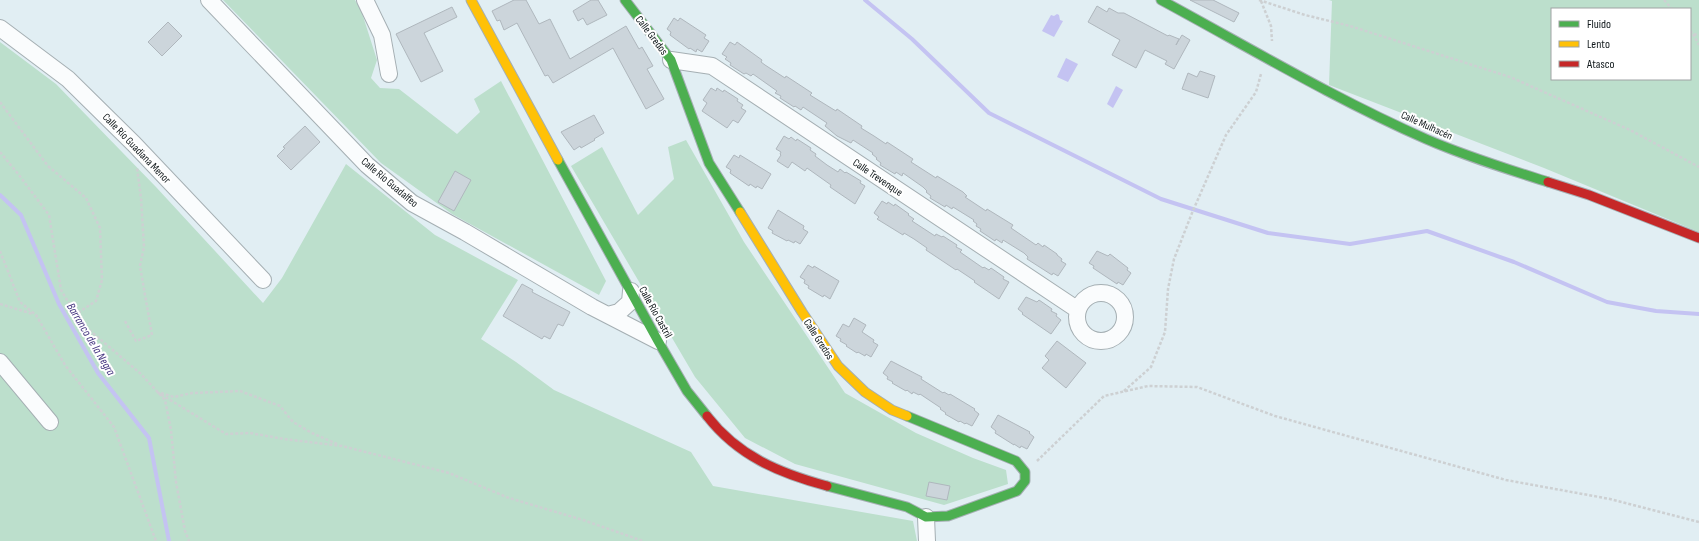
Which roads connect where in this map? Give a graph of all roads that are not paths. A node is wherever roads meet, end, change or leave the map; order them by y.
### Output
1 (209, 0) edge
2 (365, 0) edge
3 (471, 0) edge
4 (625, 0) edge
5 (1161, 0) edge
6 (0, 28) edge
7 (671, 60) junction
8 (389, 74) dead end
9 (1699, 238) edge
10 (263, 280) dead end
11 (631, 291) junction
12 (1078, 310) dead end
13 (608, 314) junction
14 (658, 341) junction
15 (0, 362) edge
16 (50, 422) dead end
17 (926, 517) junction
18 (927, 541) edge

1 - 13 street, Calle Río Guadalfeo
2 - 8 street
3 - 11 street, Calle Río Castril
4 - 7 street, Calle Gredos
5 - 9 street, Calle Mulhacén
6 - 10 street, Calle Río Guadiana Menor
7 - 12 street, Calle Trevenque
7 - 17 street, Calle Gredos
11 - 13 street
11 - 14 street, Calle Río Castril
13 - 14 street, Calle Río Guadalfeo
14 - 17 street, Calle Río Castril
15 - 16 street
17 - 18 street

